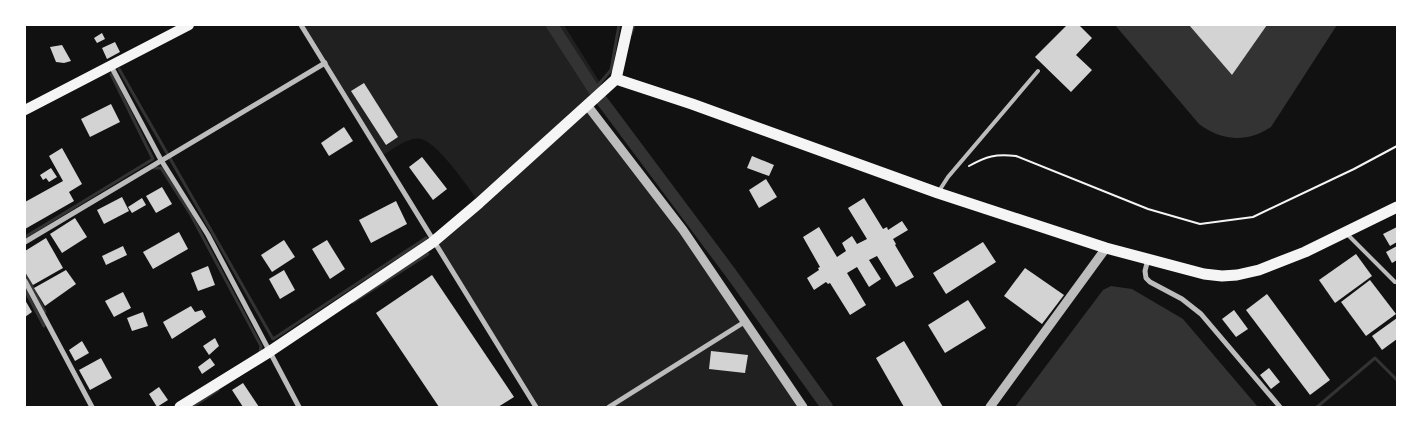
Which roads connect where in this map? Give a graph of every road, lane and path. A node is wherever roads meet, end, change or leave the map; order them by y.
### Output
1 (189, 25) edge
2 (301, 25) edge
3 (628, 25) edge
4 (325, 64) junction
5 (111, 65) junction
6 (1038, 72) dead end
7 (616, 79) junction
8 (587, 105) junction
9 (25, 110) edge
10 (1397, 146) edge
11 (161, 160) junction
12 (948, 177) junction
13 (938, 193) junction
14 (1397, 207) edge
15 (1345, 232) junction
16 (25, 242) edge
17 (433, 242) junction
18 (1106, 248) junction
19 (1148, 259) junction
20 (25, 281) edge
21 (1395, 282) dead end
22 (746, 321) junction
23 (269, 352) junction
24 (92, 407) edge
25 (180, 407) edge
26 (299, 407) edge
27 (536, 407) edge
28 (609, 407) edge
29 (803, 407) edge
30 (990, 407) edge
31 (1280, 407) edge

1 - 5 main road
2 - 4 street
3 - 7 main road
4 - 11 street
4 - 17 street
5 - 9 main road
5 - 11 street
6 - 12 lane
7 - 8 main road
7 - 13 main road
8 - 17 main road
8 - 22 street
10 - 12 path
11 - 16 street
11 - 23 street
12 - 13 lane
13 - 18 main road
14 - 15 main road
15 - 19 main road
15 - 21 lane
17 - 23 main road
17 - 27 street
18 - 19 main road
18 - 30 street
19 - 31 street
20 - 24 street
22 - 28 street
22 - 29 street
23 - 25 main road
23 - 26 street

